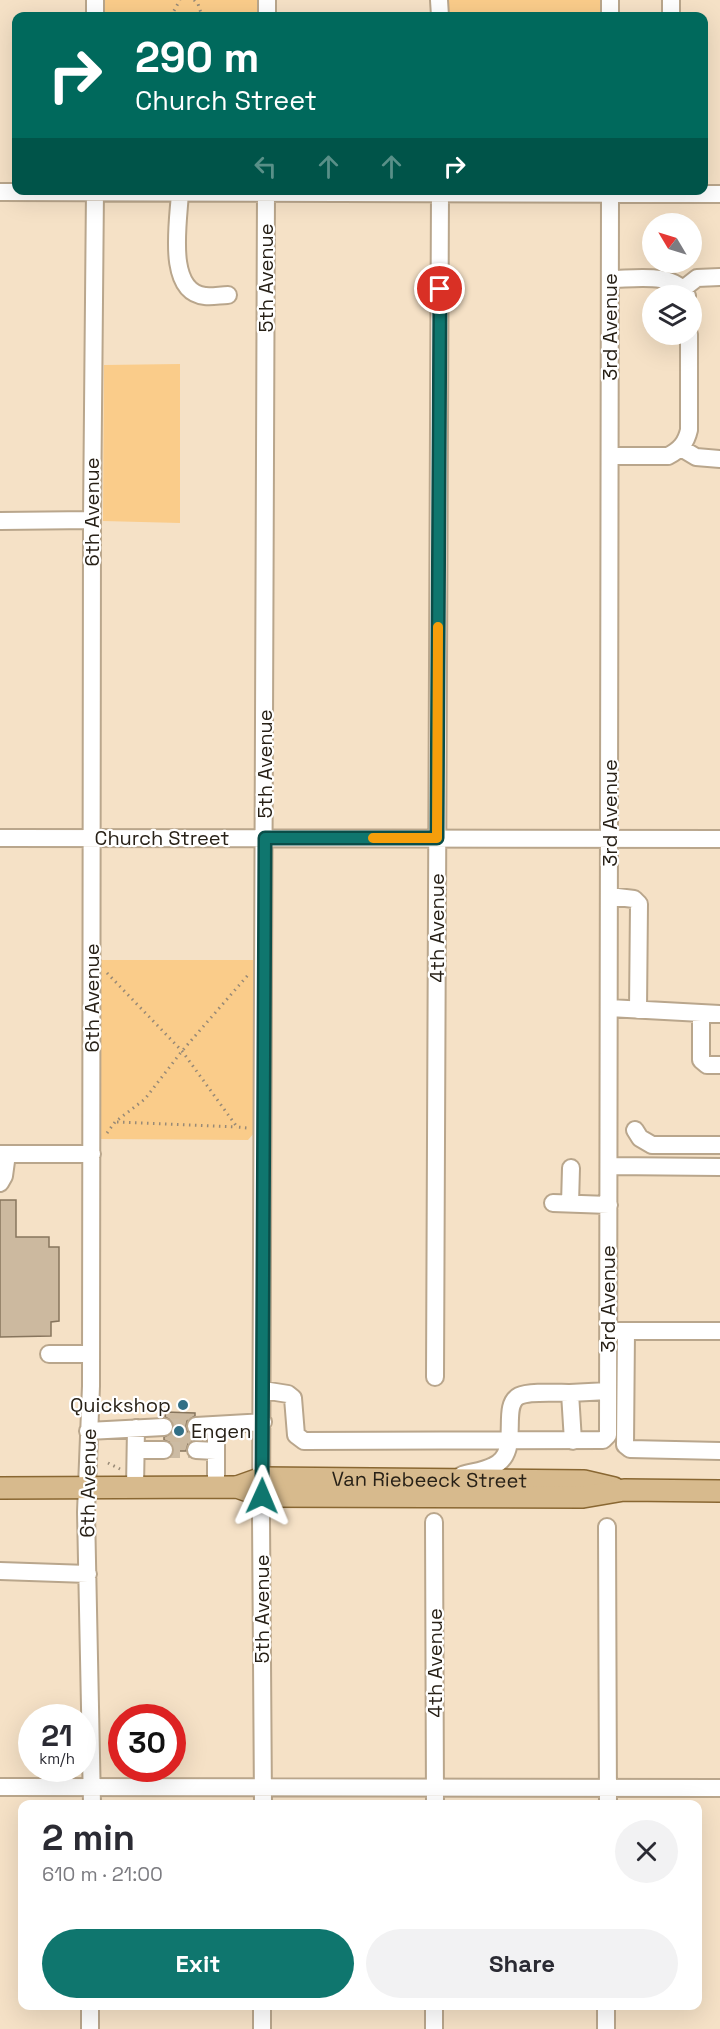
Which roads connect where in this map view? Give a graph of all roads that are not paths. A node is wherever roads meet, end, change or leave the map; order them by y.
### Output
1 (95, 195) edge
2 (180, 195) edge
3 (266, 195) edge
4 (440, 195) edge
5 (610, 195) edge
6 (720, 277) edge
7 (610, 279) junction
8 (680, 285) edge
9 (691, 285) edge
10 (228, 295) dead end
11 (689, 345) edge
12 (681, 448) junction
13 (610, 456) junction
14 (720, 459) edge
15 (92, 520) junction
16 (0, 521) edge
17 (0, 838) edge
18 (92, 838) junction
19 (265, 838) junction
20 (437, 838) junction
21 (610, 839) junction
22 (720, 839) edge
23 (609, 896) junction
24 (609, 1008) junction
25 (638, 1010) junction
26 (701, 1013) junction
27 (720, 1014) edge
28 (720, 1065) edge
29 (635, 1130) dead end
30 (720, 1145) edge
31 (4, 1154) edge
32 (92, 1154) junction
33 (609, 1166) junction
34 (720, 1167) edge
35 (571, 1168) dead end
36 (0, 1183) edge
37 (609, 1205) junction
38 (608, 1331) junction
39 (626, 1331) junction
40 (720, 1331) edge
41 (49, 1354) dead end
42 (91, 1354) junction
43 (435, 1377) dead end
44 (263, 1390) junction
45 (608, 1391) junction
46 (570, 1393) junction
47 (263, 1422) junction
48 (216, 1425) junction
49 (196, 1426) tunnel mouth
50 (165, 1427) tunnel mouth
51 (136, 1428) junction
52 (88, 1431) junction
53 (510, 1439) junction
54 (573, 1441) junction
55 (136, 1450) junction
56 (164, 1450) tunnel mouth
57 (196, 1450) tunnel mouth
58 (216, 1451) junction
59 (720, 1451) edge
60 (446, 1479) junction
61 (135, 1487) junction
62 (216, 1487) junction
63 (262, 1487) junction
64 (0, 1488) edge
65 (87, 1489) junction
66 (620, 1491) junction
67 (720, 1491) edge
68 (434, 1522) dead end
69 (607, 1527) dead end
70 (0, 1570) edge
71 (88, 1574) junction
72 (0, 1787) edge
73 (93, 1787) junction
74 (720, 1788) edge
75 (263, 1796) edge
76 (435, 1796) edge
77 (608, 1796) edge
78 (92, 1800) edge
79 (90, 2010) edge
80 (262, 2010) edge
81 (434, 2010) edge
82 (606, 2010) edge
83 (90, 2029) edge
84 (262, 2029) edge
85 (434, 2029) edge
86 (606, 2029) edge

1 - 15 street, 6th Avenue
2 - 10 street
3 - 19 street, 5th Avenue
4 - 20 street, 4th Avenue
5 - 7 street, 3rd Avenue
6 - 9 street
7 - 8 street
7 - 13 street, 3rd Avenue
11 - 12 street
12 - 13 street
12 - 14 street
13 - 21 street, 3rd Avenue
15 - 16 street
15 - 18 street, 6th Avenue
17 - 18 street, Church Street
18 - 19 street, Church Street
18 - 32 street, 6th Avenue
19 - 20 street, Church Street
19 - 44 street, 5th Avenue
20 - 21 street, Church Street
20 - 43 street, 4th Avenue
21 - 22 street, Church Street
21 - 23 street, 3rd Avenue
23 - 24 street, 3rd Avenue
23 - 25 street
24 - 25 street
24 - 33 street, 3rd Avenue
25 - 26 street
26 - 27 street
26 - 28 street
29 - 30 street
31 - 32 street
31 - 36 street
32 - 42 street, 6th Avenue
33 - 34 street
33 - 37 street, 3rd Avenue
35 - 37 street
37 - 38 street, 3rd Avenue
38 - 39 street
38 - 45 street, 3rd Avenue
39 - 40 street
39 - 59 street
41 - 42 street
42 - 52 street, 6th Avenue
44 - 47 street, 5th Avenue
44 - 53 street
45 - 46 street
45 - 54 street, 3rd Avenue
46 - 53 street
46 - 54 street
47 - 48 street
47 - 63 street, 5th Avenue
48 - 49 street
48 - 58 street
50 - 51 street
51 - 52 street
51 - 55 street
52 - 65 street, 6th Avenue
53 - 54 street
53 - 60 street
55 - 56 street
55 - 61 street
57 - 58 street
58 - 62 street
60 - 63 main road, Van Riebeeck Street
60 - 66 main road, Van Riebeeck Street
61 - 62 main road, Van Riebeeck Street
61 - 65 main road, Van Riebeeck Street
62 - 63 main road, Van Riebeeck Street
63 - 66 main road, Van Riebeeck Street
63 - 75 street, 5th Avenue
64 - 65 main road, Van Riebeeck Street
65 - 71 street, 6th Avenue
66 - 67 main road, Van Riebeeck Street
68 - 76 street, 4th Avenue
69 - 77 street
70 - 71 street
71 - 73 street, 6th Avenue
72 - 73 street
73 - 75 street
73 - 78 street, 6th Avenue
74 - 77 street
75 - 76 street
76 - 77 street
79 - 83 street
80 - 84 street
81 - 85 street
82 - 86 street

